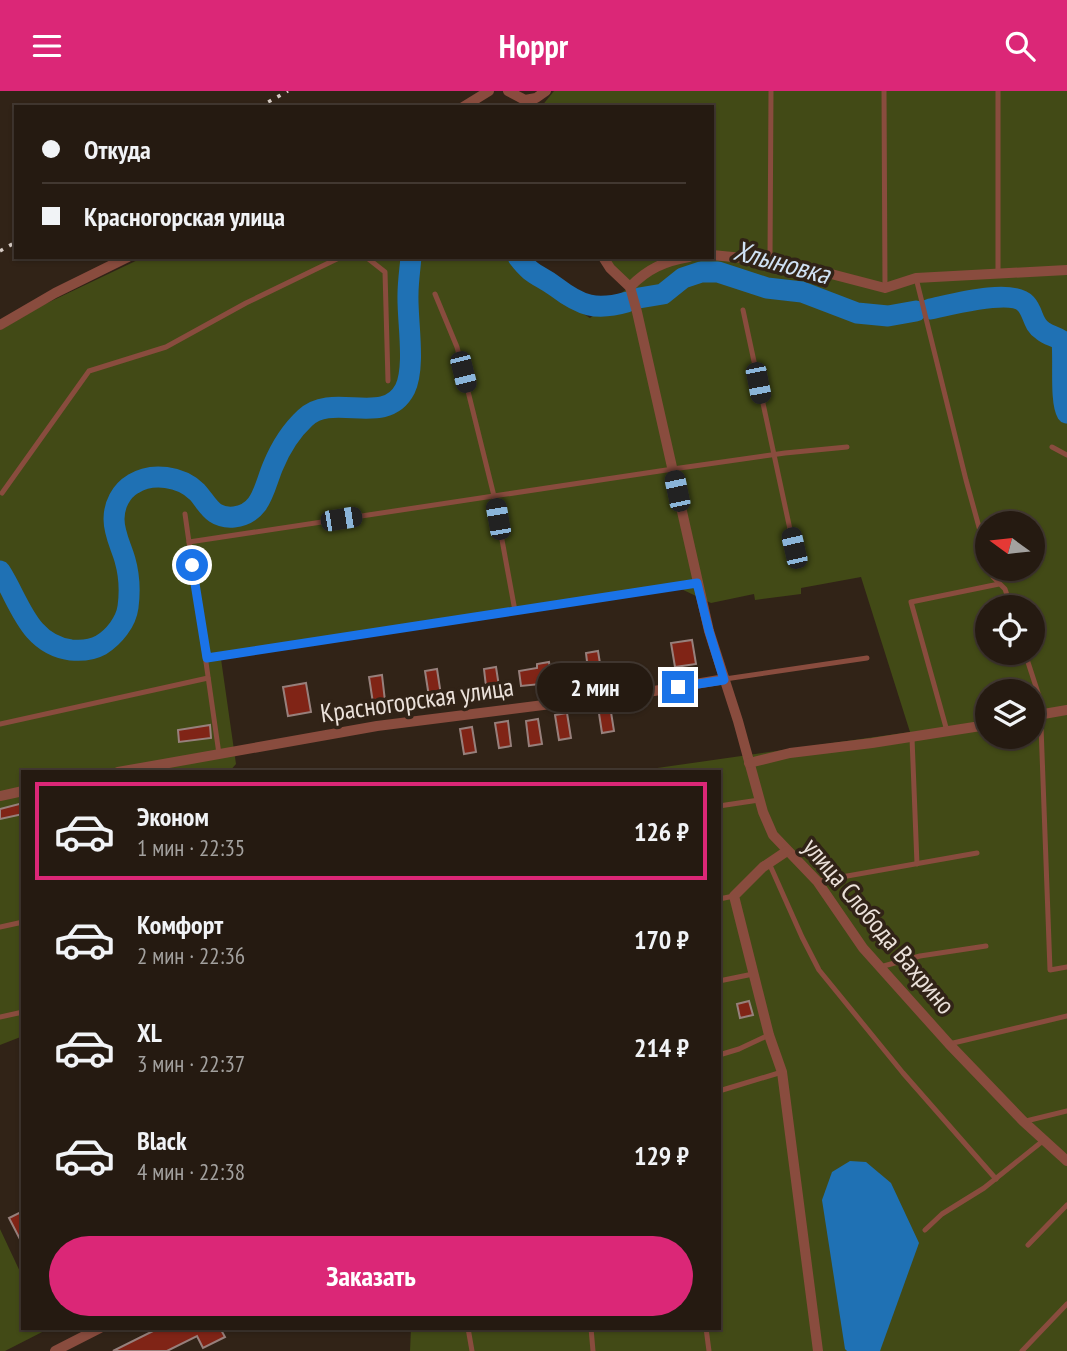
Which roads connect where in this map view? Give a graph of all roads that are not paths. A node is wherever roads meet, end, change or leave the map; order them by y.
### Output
1 (489, 91) edge
2 (508, 91) edge
3 (546, 91) edge
4 (771, 91) edge
5 (884, 91) edge
6 (998, 91) edge
7 (526, 104) edge
8 (466, 105) edge
9 (714, 255) edge
10 (124, 259) edge
11 (339, 259) edge
12 (369, 259) edge
13 (604, 259) edge
14 (678, 259) edge
15 (770, 260) junction
16 (1067, 270) edge
17 (998, 274) junction
18 (916, 278) junction
19 (629, 287) junction
20 (885, 288) junction
21 (435, 294) dead end
22 (743, 310) dead end
23 (0, 325) edge
24 (388, 381) dead end
25 (847, 447) dead end
26 (1052, 447) dead end
27 (1067, 455) edge
28 (773, 456) junction
29 (673, 469) junction
30 (2, 493) dead end
31 (494, 496) junction
32 (975, 512) edge
33 (185, 514) dead end
34 (188, 542) junction
35 (794, 548) dead end
36 (996, 581) edge
37 (697, 583) junction
38 (999, 584) junction
39 (1007, 595) edge
40 (515, 611) junction
41 (207, 658) junction
42 (867, 658) dead end
43 (208, 678) junction
44 (724, 680) junction
45 (1067, 710) edge
46 (1045, 714) edge
47 (0, 724) edge
48 (975, 727) edge
49 (947, 731) junction
50 (912, 736) junction
51 (1038, 749) edge
52 (219, 754) junction
53 (748, 763) junction
54 (129, 770) edge
55 (21, 791) edge
56 (0, 796) edge
57 (759, 800) junction
58 (721, 806) edge
59 (787, 851) junction
60 (978, 853) dead end
61 (769, 863) junction
62 (917, 864) junction
63 (817, 881) junction
64 (734, 897) junction
65 (721, 899) edge
66 (21, 922) edge
67 (0, 927) edge
68 (986, 946) dead end
69 (880, 967) junction
70 (1067, 967) edge
71 (753, 974) junction
72 (721, 981) edge
73 (21, 1012) edge
74 (1067, 1016) edge
75 (0, 1017) edge
76 (769, 1035) junction
77 (949, 1044) junction
78 (721, 1054) edge
79 (782, 1072) junction
80 (721, 1090) edge
81 (1067, 1111) edge
82 (1023, 1121) junction
83 (1044, 1140) junction
84 (1067, 1161) edge
85 (996, 1179) junction
86 (1067, 1205) edge
87 (925, 1230) dead end
88 (1028, 1245) dead end
89 (1067, 1304) edge
90 (96, 1330) edge
91 (468, 1330) edge
92 (591, 1330) edge
93 (706, 1330) edge
94 (55, 1351) edge
95 (472, 1351) edge
96 (593, 1351) edge
97 (709, 1351) edge
98 (818, 1351) edge
99 (1022, 1351) edge

1 - 8 street
2 - 7 street
3 - 7 street
4 - 15 lane
5 - 20 lane
6 - 17 lane
9 - 15 street
10 - 23 street
11 - 30 lane
12 - 24 lane
13 - 19 street
14 - 19 street
15 - 20 street
16 - 17 street
17 - 18 street
18 - 20 street
18 - 32 lane
19 - 29 street, улица Слобода Вахрино
21 - 31 lane
22 - 28 lane
25 - 28 lane
26 - 27 lane
28 - 29 lane
28 - 35 lane
29 - 31 lane
29 - 37 street, улица Слобода Вахрино
31 - 34 lane
31 - 40 lane
33 - 34 lane
34 - 41 lane
36 - 38 lane
37 - 40 lane
37 - 44 street, улица Слобода Вахрино
38 - 39 lane
38 - 49 lane
40 - 41 lane
41 - 43 lane
42 - 44 lane
43 - 47 lane
43 - 52 lane
44 - 52 street, Красногорская улица
44 - 53 street, улица Слобода Вахрино
45 - 46 street
48 - 49 street
49 - 50 street
50 - 53 street
50 - 62 lane
51 - 70 lane
52 - 54 street, Красногорская улица
53 - 57 street, улица Слобода Вахрино
55 - 56 street
57 - 58 lane
57 - 59 street, улица Слобода Вахрино
59 - 61 street
59 - 63 street, улица Слобода Вахрино
60 - 62 lane
61 - 64 street
61 - 85 lane
62 - 63 lane
63 - 69 street, улица Слобода Вахрино
64 - 65 lane
64 - 71 street
66 - 67 lane
68 - 69 lane
69 - 77 street, улица Слобода Вахрино
71 - 72 lane
71 - 76 street
73 - 75 lane
74 - 77 lane
76 - 78 lane
76 - 79 street
77 - 82 street, улица Слобода Вахрино
79 - 80 lane
79 - 98 street
81 - 82 lane
82 - 83 street, улица Слобода Вахрино
83 - 84 street, улица Слобода Вахрино
83 - 85 lane
85 - 87 lane
86 - 88 lane
89 - 99 lane
90 - 94 street
91 - 95 lane
92 - 96 lane
93 - 97 lane

